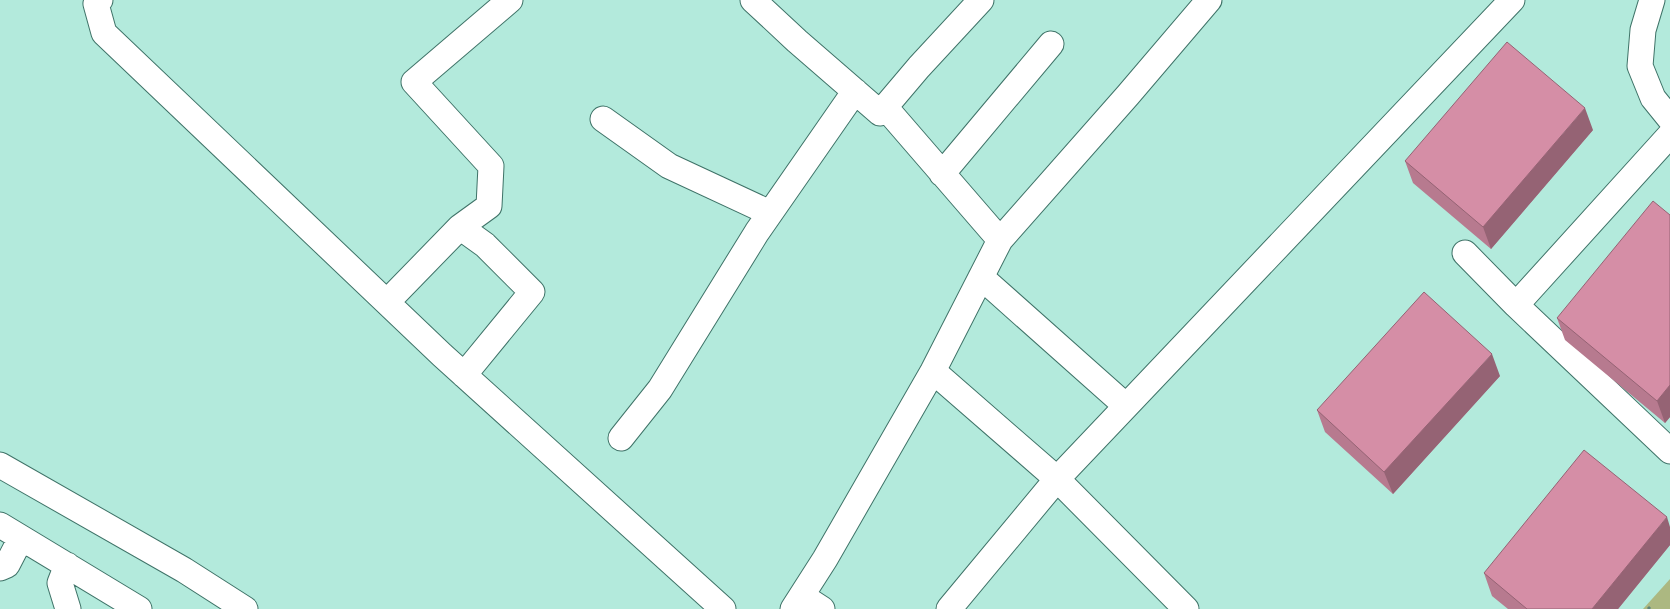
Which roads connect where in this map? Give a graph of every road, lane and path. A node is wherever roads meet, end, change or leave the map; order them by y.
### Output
1 (100, 0) edge
2 (510, 0) edge
3 (753, 0) edge
4 (981, 0) edge
5 (1209, 0) edge
6 (1512, 0) edge
7 (1652, 0) edge
8 (1051, 44) dead end
9 (855, 91) junction
10 (884, 107) junction
11 (603, 119) dead end
12 (1670, 120) edge
13 (1670, 134) edge
14 (942, 174) junction
15 (770, 213) junction
16 (460, 227) junction
17 (1000, 240) junction
18 (1465, 253) dead end
19 (981, 277) junction
20 (387, 302) junction
21 (1516, 305) junction
22 (933, 371) junction
23 (464, 375) junction
24 (1126, 406) junction
25 (621, 438) dead end
26 (1670, 451) edge
27 (0, 465) edge
28 (1056, 479) junction
29 (0, 525) edge
30 (21, 538) junction
31 (67, 565) junction
32 (0, 568) edge
33 (806, 604) edge
34 (68, 609) edge
35 (139, 609) edge
36 (245, 609) edge
37 (723, 609) edge
38 (949, 609) edge
39 (1186, 609) edge

1 - 20 street
2 - 16 street
3 - 9 street
4 - 10 street
5 - 17 street
6 - 24 street
7 - 12 street
8 - 14 street
9 - 10 street
9 - 15 street
10 - 14 street
11 - 15 street
13 - 21 street
14 - 17 street
15 - 25 street
16 - 20 street
16 - 23 street
17 - 19 street
18 - 21 street
19 - 22 street
19 - 24 street
20 - 23 street
21 - 26 street
22 - 28 street
22 - 33 street
23 - 37 street
24 - 28 street
27 - 36 street
28 - 38 street
28 - 39 street
29 - 30 street
30 - 31 street
30 - 32 street
31 - 34 street
31 - 35 street

